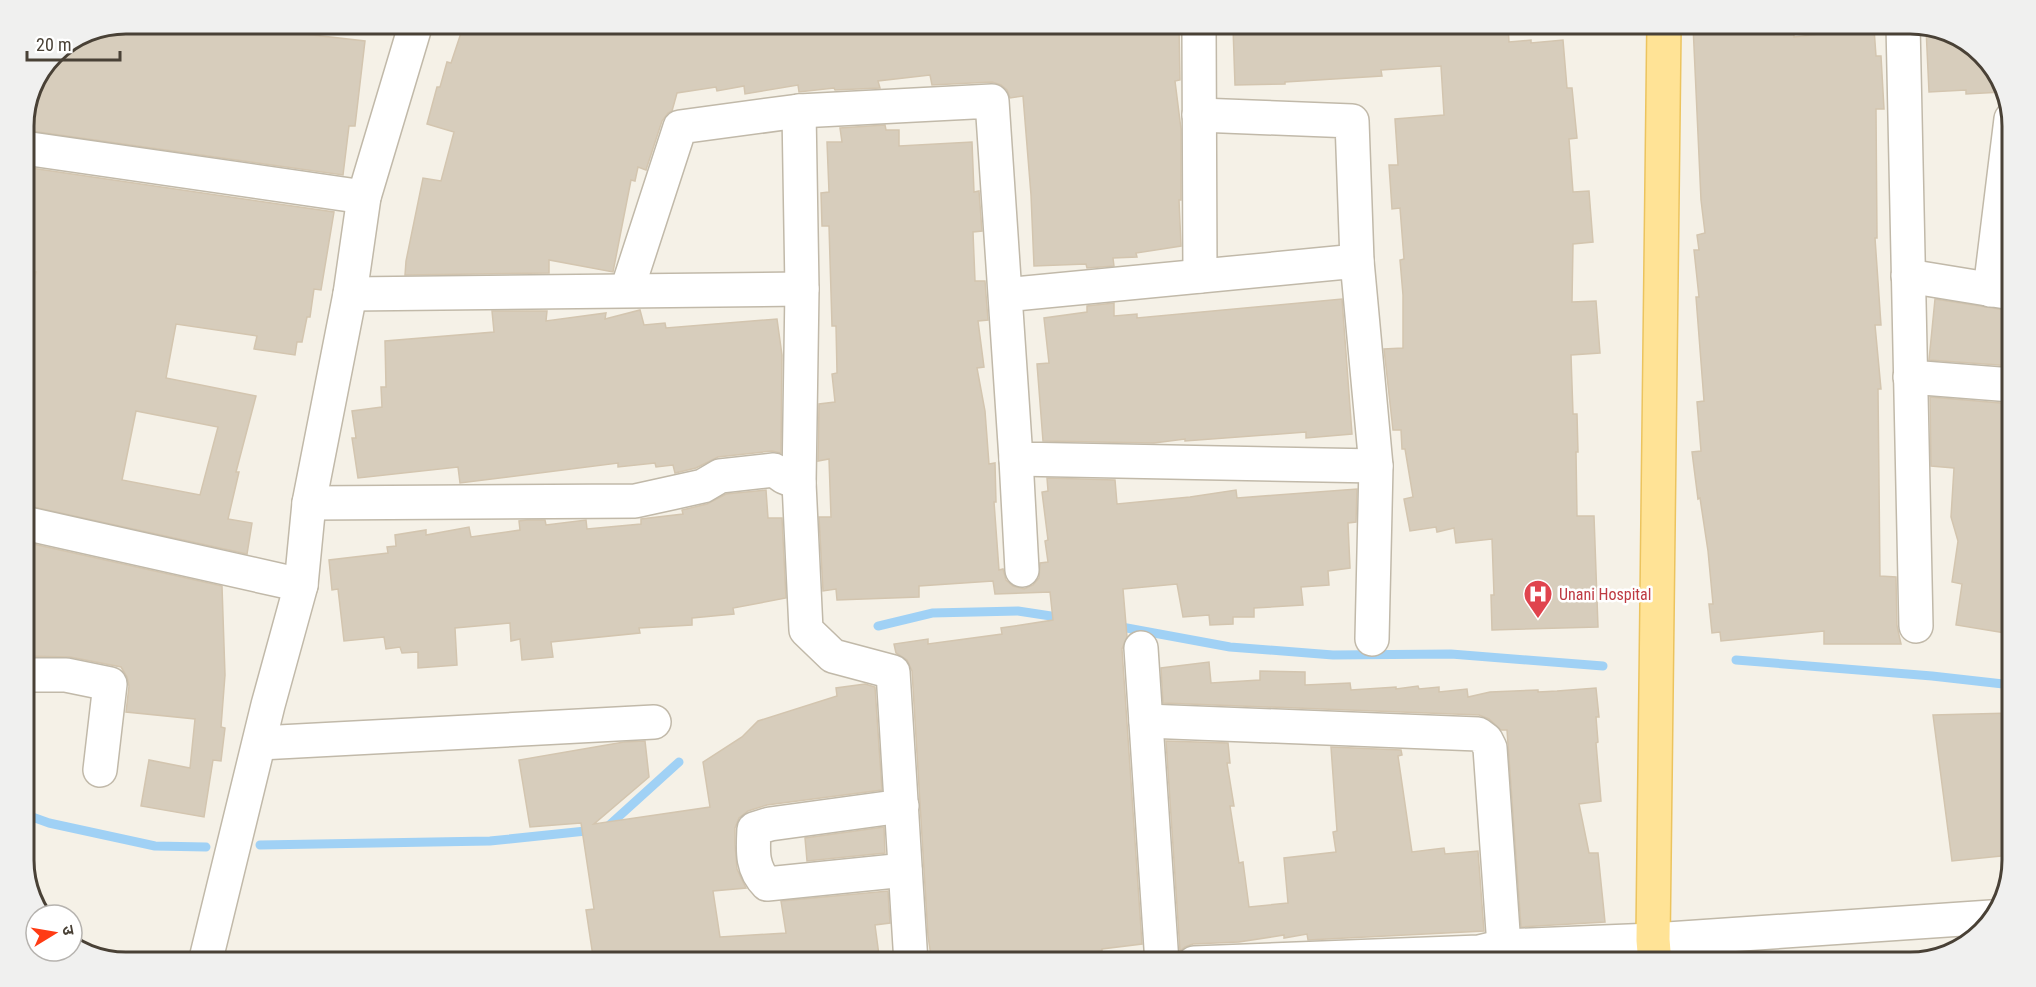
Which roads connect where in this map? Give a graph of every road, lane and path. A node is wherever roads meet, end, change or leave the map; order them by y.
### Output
1 (413, 35) edge
2 (1199, 35) edge
3 (1664, 35) edge
4 (1903, 35) edge
5 (799, 111) junction
6 (1199, 115) junction
7 (35, 150) edge
8 (364, 197) junction
9 (1357, 261) junction
10 (1200, 276) junction
11 (1908, 276) junction
12 (801, 289) junction
13 (627, 290) junction
14 (2001, 291) edge
15 (350, 294) junction
16 (1005, 295) junction
17 (1910, 377) junction
18 (2001, 384) edge
19 (1016, 459) junction
20 (1376, 466) junction
21 (799, 483) junction
22 (309, 502) junction
23 (35, 525) edge
24 (1022, 570) dead end
25 (301, 585) junction
26 (1916, 626) dead end
27 (1372, 639) dead end
28 (1142, 648) dead end
29 (35, 675) edge
30 (1146, 721) junction
31 (654, 722) dead end
32 (260, 742) junction
33 (100, 770) dead end
34 (902, 806) junction
35 (905, 870) junction
36 (1981, 918) edge
37 (209, 952) edge
38 (910, 952) edge
39 (1161, 952) edge
40 (1487, 952) edge
41 (1654, 952) edge

1 - 8 street
2 - 6 street
3 - 41 main road
4 - 11 street
5 - 12 street
5 - 13 street
5 - 16 street
6 - 9 street
6 - 10 street
7 - 8 street
8 - 15 street
9 - 10 street
9 - 20 street
10 - 16 street
11 - 14 street
11 - 17 street
12 - 13 street
12 - 21 street
13 - 15 street
15 - 22 street
16 - 19 street
17 - 18 street
17 - 26 street
19 - 20 street
19 - 24 street
20 - 27 street
21 - 22 street
21 - 34 street
22 - 25 street
23 - 25 street
25 - 32 street
28 - 30 street
29 - 33 street
30 - 39 street
30 - 40 street
31 - 32 street
32 - 37 street
34 - 35 street
34 - 35 street
35 - 38 street
36 - 41 street

